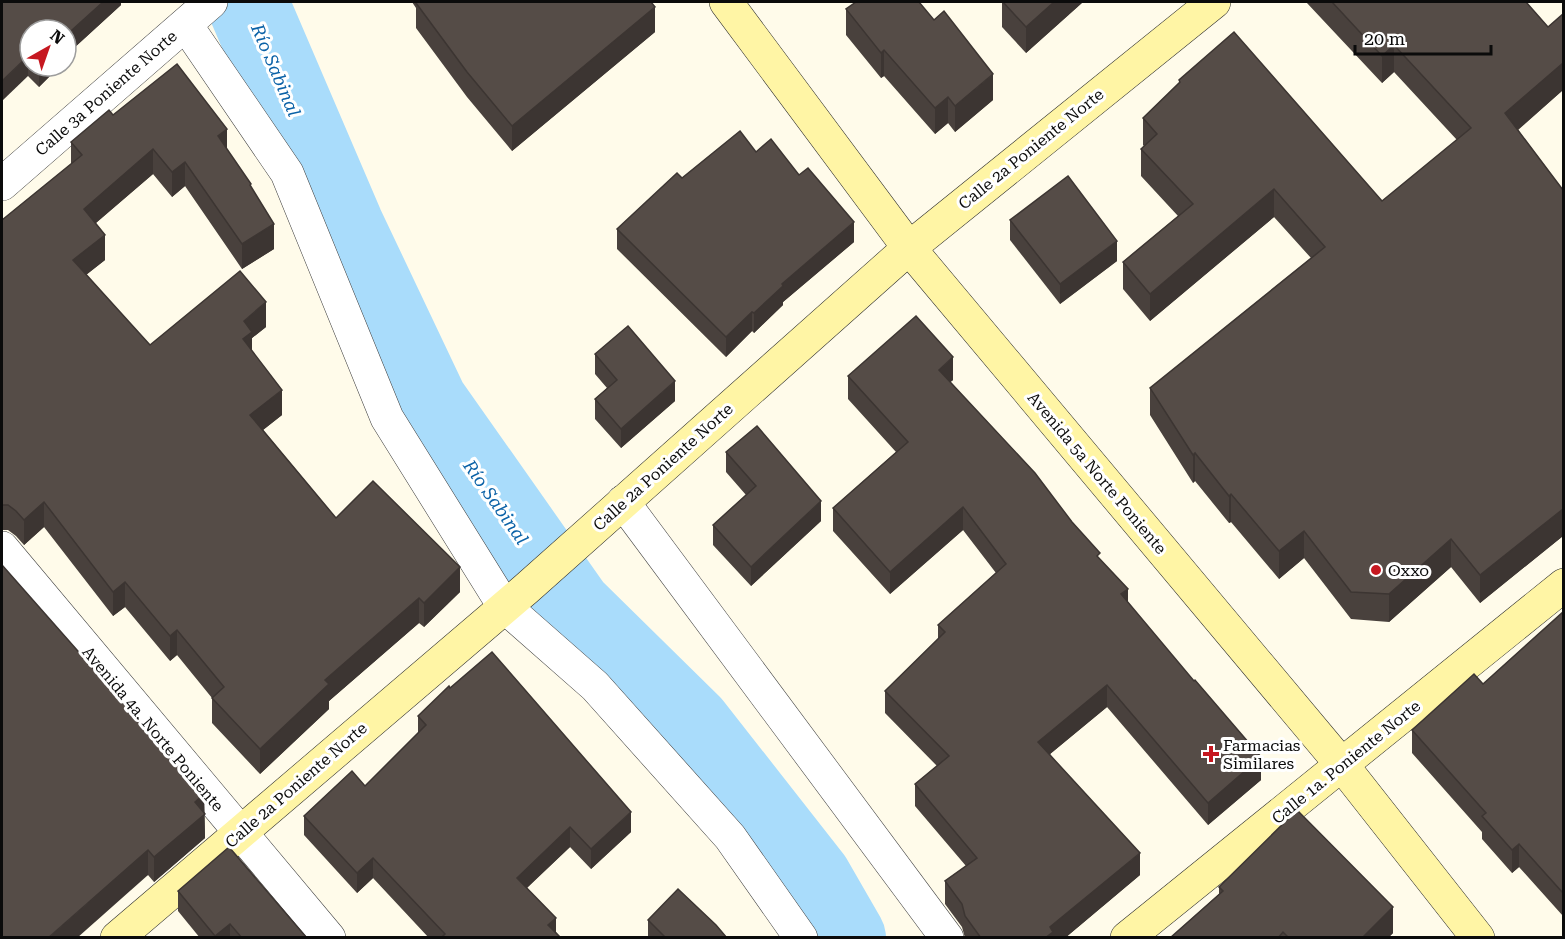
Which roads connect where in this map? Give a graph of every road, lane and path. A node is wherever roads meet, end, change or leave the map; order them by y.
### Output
1 (726, 2) edge
2 (1214, 2) edge
3 (200, 11) edge
4 (2, 184) edge
5 (909, 248) junction
6 (622, 503) junction
7 (2, 548) edge
8 (1563, 585) edge
9 (515, 597) junction
10 (1342, 765) junction
11 (241, 833) junction
12 (117, 938) edge
13 (329, 938) edge
14 (801, 938) edge
15 (947, 938) edge
16 (1127, 938) edge
17 (1478, 938) edge

1 - 5 main road, Avenida 5a Norte Poniente
2 - 5 main road, Calle 2a Poniente Norte
3 - 4 street, Calle 3a Poniente Norte
3 - 9 street
5 - 6 main road, Calle 2a Poniente Norte
5 - 10 main road, Avenida 5a Norte Poniente
6 - 9 main road, Calle 2a Poniente Norte
6 - 15 street
7 - 11 street, Avenida 4a. Norte Poniente
8 - 10 main road, Calle 1a. Poniente Norte
9 - 11 main road, Calle 2a Poniente Norte
9 - 14 street
10 - 16 main road, Calle 1a. Poniente Norte
10 - 17 main road, Avenida 5a Norte Poniente
11 - 12 main road, Calle 2a Poniente Norte
11 - 13 street, Avenida 4a. Norte Poniente

